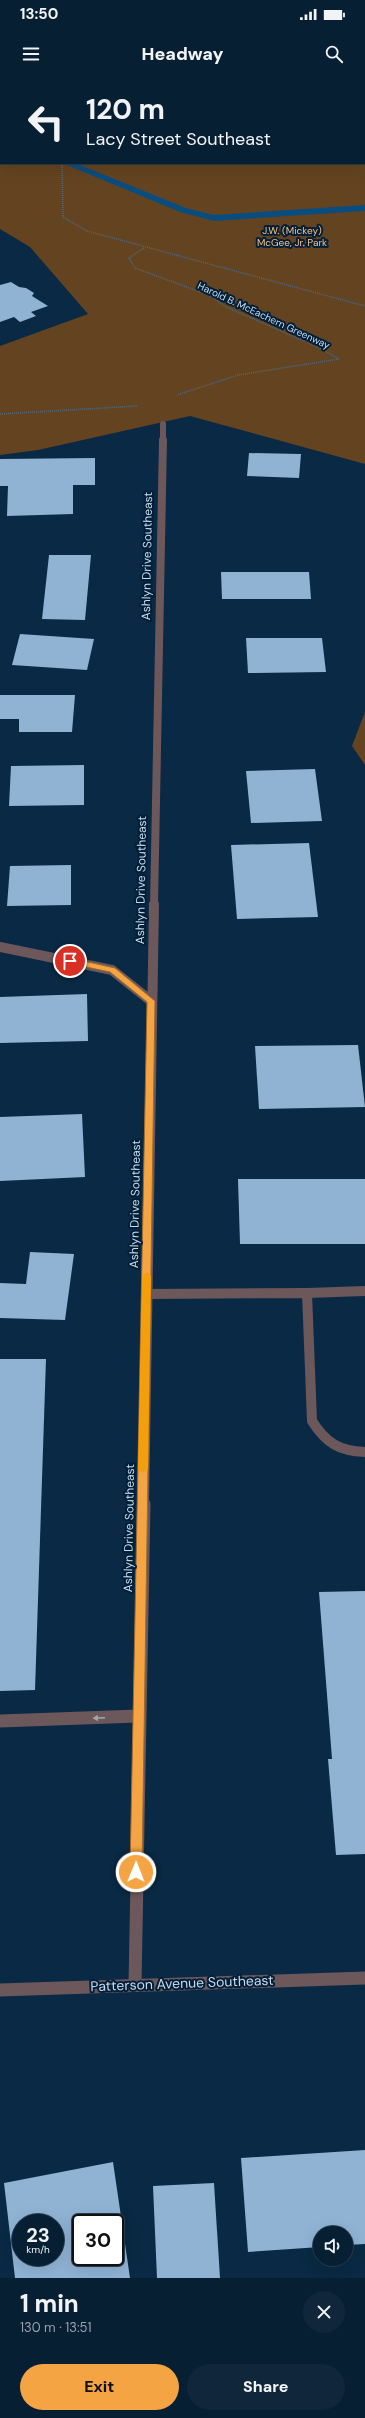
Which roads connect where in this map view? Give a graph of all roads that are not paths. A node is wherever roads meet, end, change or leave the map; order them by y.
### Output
1 (163, 424) dead end
2 (0, 947) edge
3 (151, 1001) junction
4 (365, 1291) edge
5 (307, 1293) junction
6 (146, 1294) junction
7 (365, 1452) edge
8 (138, 1716) junction
9 (0, 1721) edge
10 (365, 1978) edge
11 (135, 1985) junction
12 (0, 1990) edge

1 - 3 street, Ashlyn Drive Southeast
2 - 3 street
3 - 6 street, Ashlyn Drive Southeast
4 - 5 street
5 - 6 street
5 - 7 street
6 - 8 street, Ashlyn Drive Southeast
8 -> 9 street
8 - 11 street, Ashlyn Drive Southeast
10 - 11 street, Patterson Avenue Southeast
11 - 12 street, Patterson Avenue Southeast

